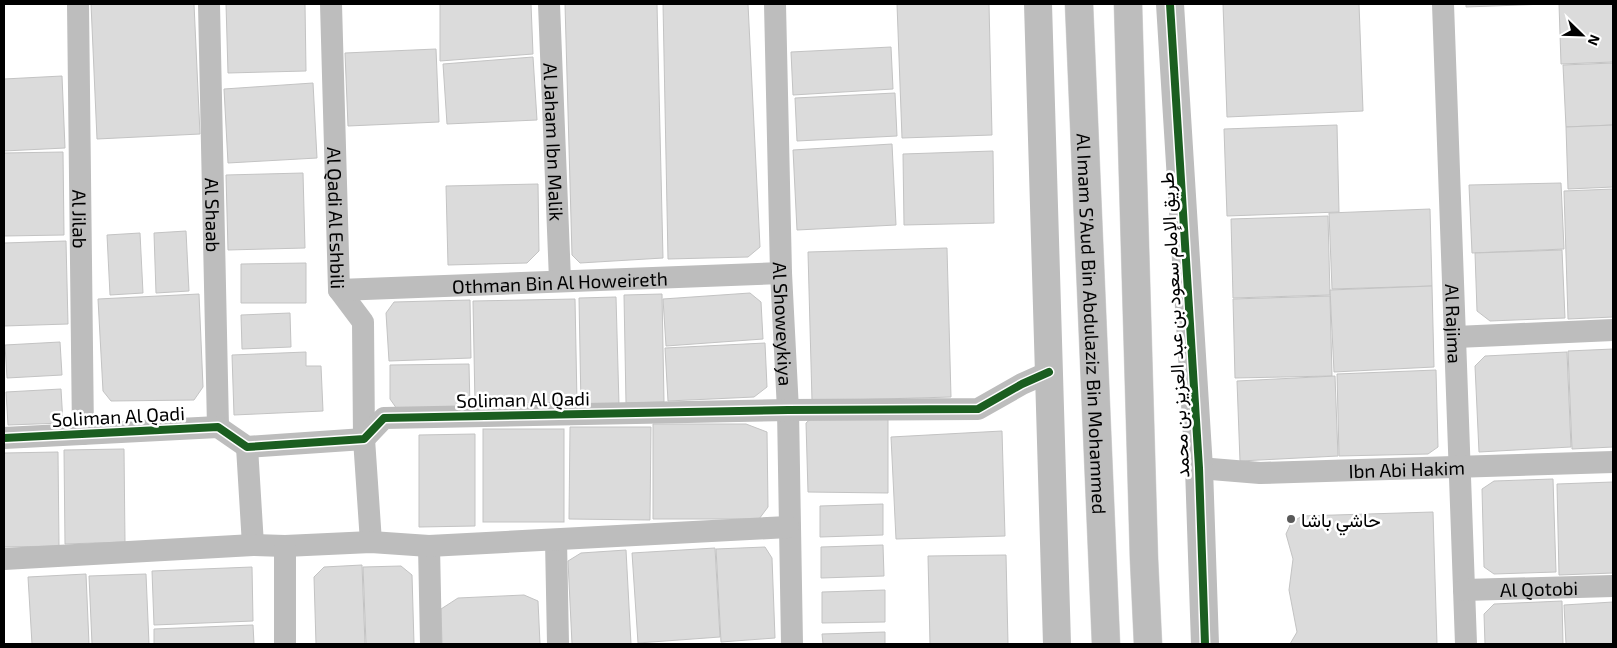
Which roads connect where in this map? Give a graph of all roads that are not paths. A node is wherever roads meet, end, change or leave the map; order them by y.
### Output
1 (78, 4) edge
2 (209, 4) edge
3 (331, 4) edge
4 (549, 4) edge
5 (775, 4) edge
6 (1038, 4) edge
7 (1079, 4) edge
8 (1128, 4) edge
9 (1170, 4) edge
10 (1442, 4) edge
11 (781, 273) junction
12 (560, 280) junction
13 (339, 290) junction
14 (1613, 330) edge
15 (1456, 336) junction
16 (1049, 372) junction
17 (788, 410) junction
18 (218, 427) junction
19 (83, 434) junction
20 (4, 438) edge
21 (364, 439) junction
22 (247, 447) junction
23 (1613, 462) edge
24 (1200, 468) junction
25 (1459, 468) junction
26 (788, 528) junction
27 (556, 540) junction
28 (371, 542) junction
29 (253, 545) junction
30 (286, 546) junction
31 (429, 546) junction
32 (4, 559) edge
33 (1613, 586) edge
34 (1464, 590) junction
35 (285, 644) edge
36 (431, 644) edge
37 (558, 644) edge
38 (792, 644) edge
39 (1057, 644) edge
40 (1106, 644) edge
41 (1148, 644) edge
42 (1205, 644) edge
43 (1466, 644) edge

1 - 19 street, Al Jilab
2 - 18 street, Al Shaab
3 - 13 street, Al Qadi Al Eshbili
4 - 12 street, Al Jaham Ibn Malik
5 - 11 street, Al Showeykiya
6 - 16 street
7 - 40 street, Al Imam S'Aud Bin Abdulaziz Bin Mohammed
8 - 41 street
9 - 24 street, طريق الإمام سعود بن عبد العزيز بن محمد
10 - 15 street, Al Rajima
11 - 12 street, Othman Bin Al Howeireth
11 - 17 street, Al Showeykiya
12 - 13 street, Othman Bin Al Howeireth
13 - 21 street, Al Qadi Al Eshbili
14 - 15 street
15 - 25 street, Al Rajima
16 - 17 street, Soliman Al Qadi
16 - 39 street
17 - 21 street, Soliman Al Qadi
17 - 26 street, Al Showeykiya
18 - 19 street, Soliman Al Qadi
18 - 22 street
19 - 20 street, Soliman Al Qadi
21 - 22 street
21 - 28 street, Al Qadi Al Eshbili
22 - 29 street
23 - 25 street, Ibn Abi Hakim
24 - 25 street, Ibn Abi Hakim
24 - 42 street, طريق الإمام سعود بن عبد العزيز بن محمد
25 - 34 street, Al Rajima
26 - 27 street
26 - 38 street, Al Showeykiya
27 - 31 street
27 - 37 street
28 - 30 street
28 - 31 street
29 - 30 street
29 - 32 street
30 - 35 street
31 - 36 street
33 - 34 street, Al Qotobi
34 - 43 street, Al Rajima

